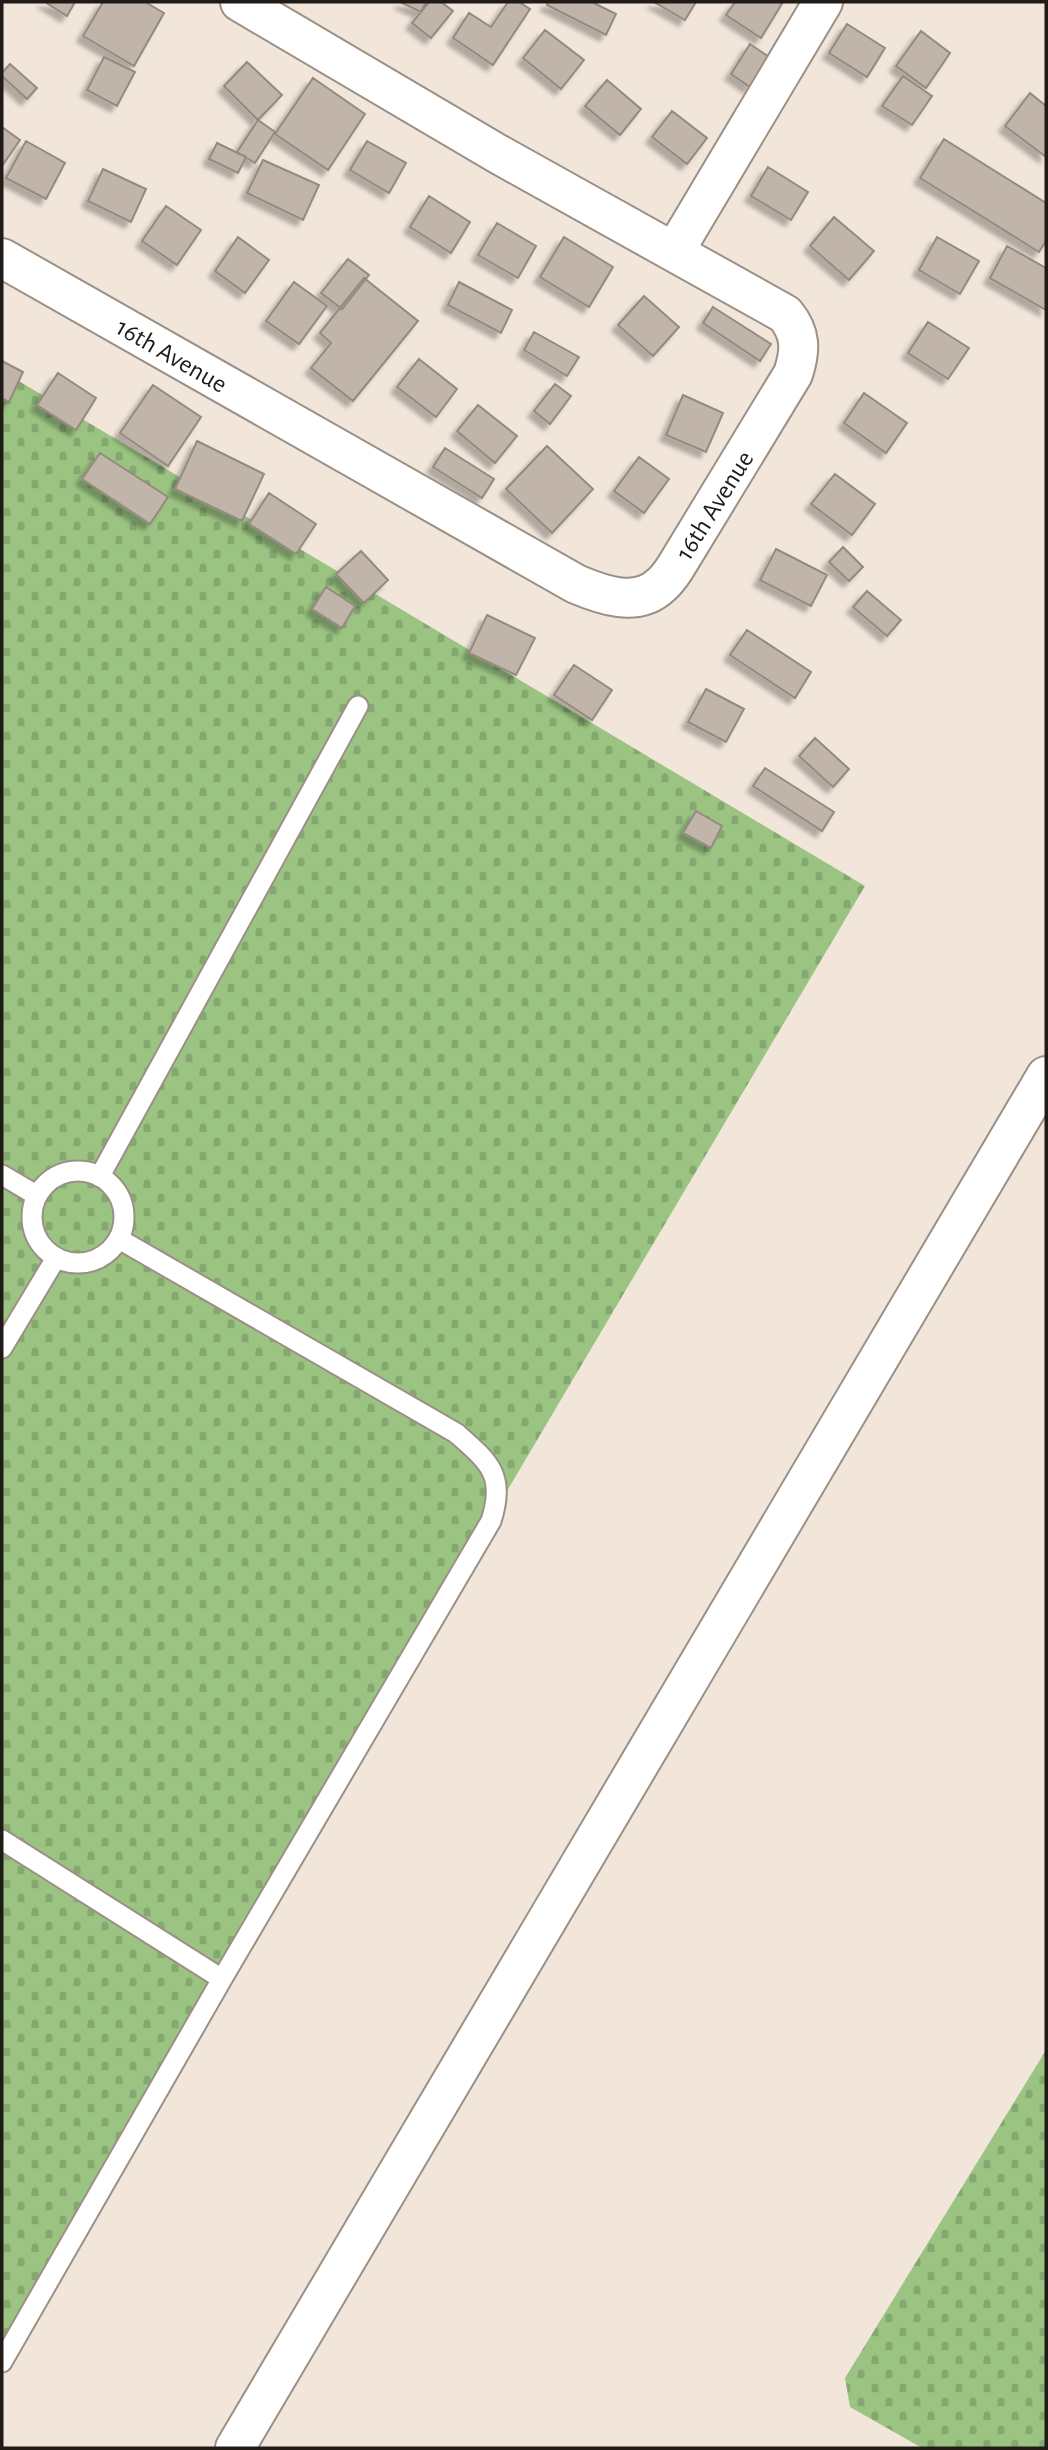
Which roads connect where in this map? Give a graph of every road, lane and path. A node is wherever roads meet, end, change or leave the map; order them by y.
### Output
1 (240, 2) edge
2 (823, 2) edge
3 (674, 253) junction
4 (2, 258) edge
5 (358, 706) dead end
6 (1046, 1076) edge
7 (2, 1175) edge
8 (100, 1176) junction
9 (36, 1195) junction
10 (120, 1239) junction
11 (56, 1258) junction
12 (2, 1348) edge
13 (2, 1840) edge
14 (222, 1979) junction
15 (2, 2361) edge
16 (235, 2448) edge

1 - 3 main road, 16th Avenue
2 - 3 main road
3 - 4 main road, 16th Avenue
5 - 8 lane
6 - 16 main road
7 - 9 lane
8 - 9 lane
8 - 10 lane
9 - 11 lane
10 - 11 lane
10 - 14 lane
11 - 12 lane
13 - 14 lane
14 - 15 lane

